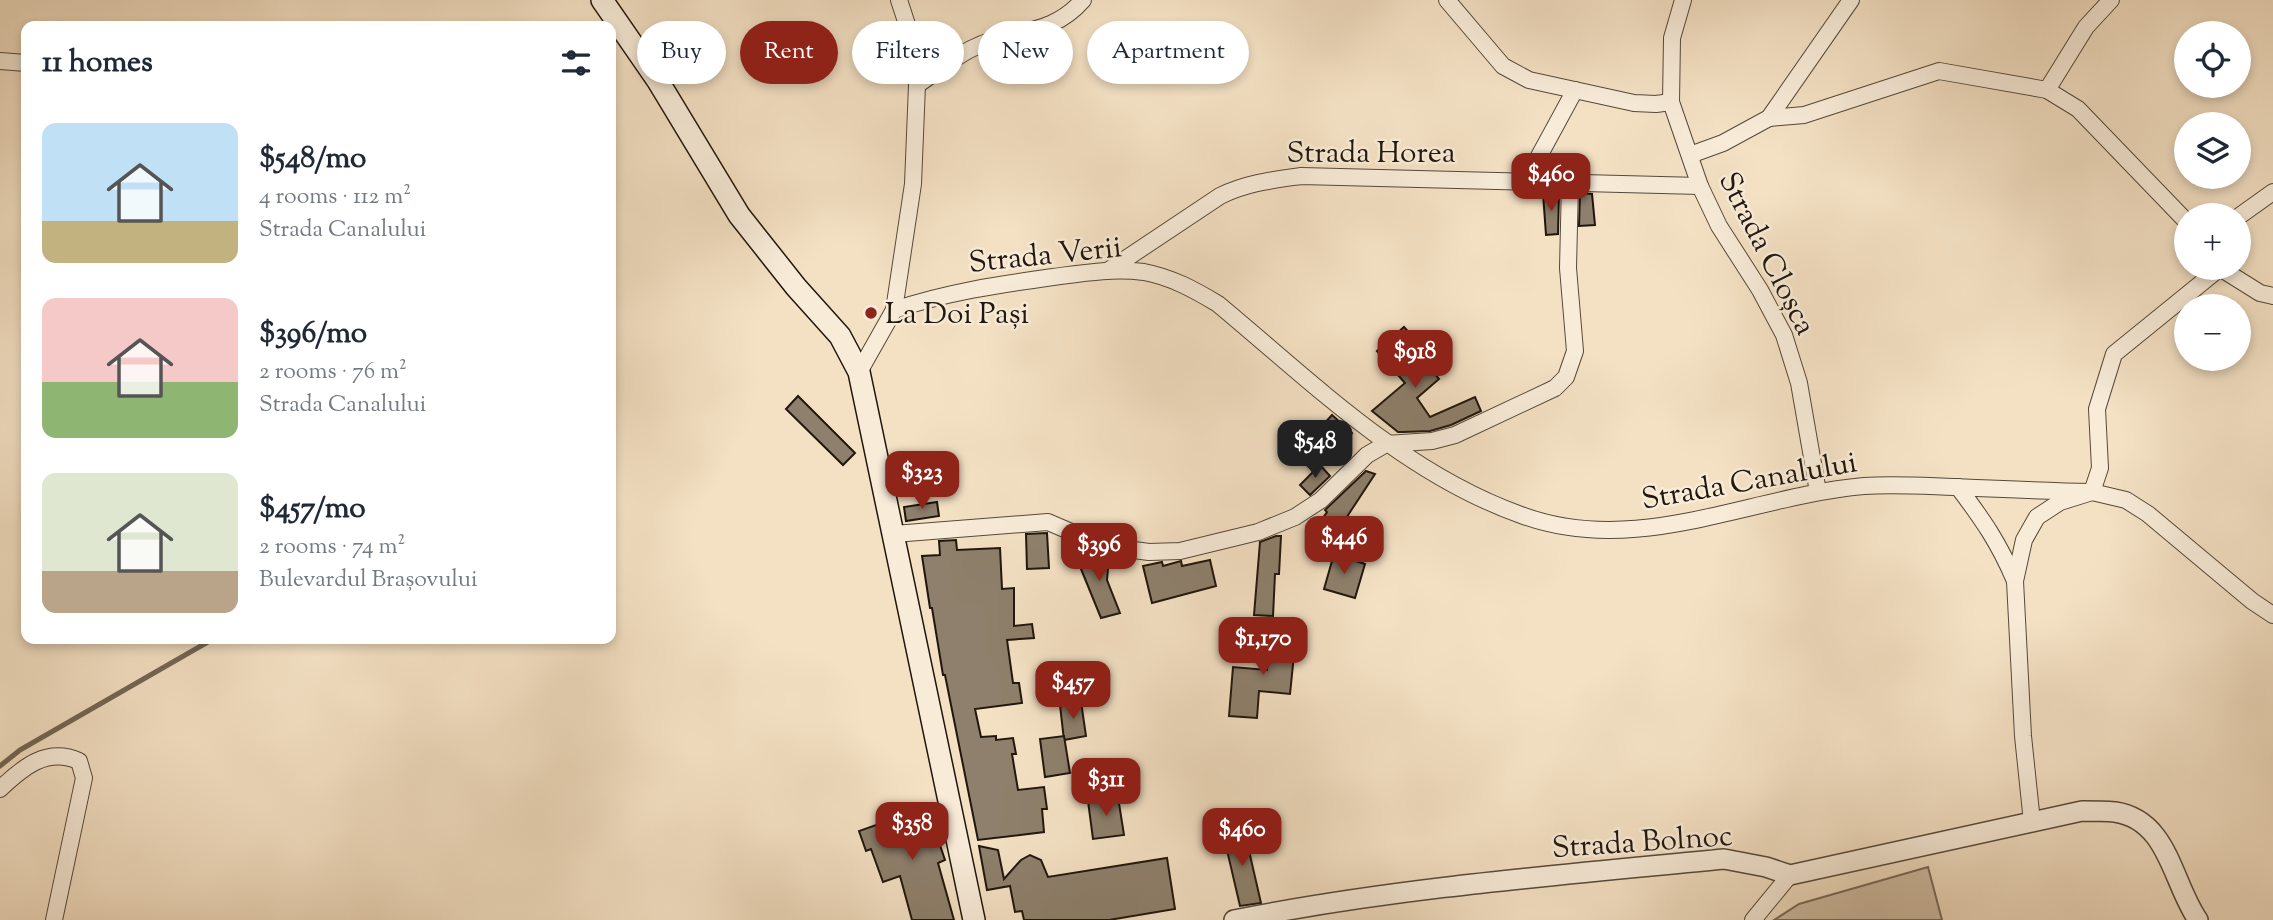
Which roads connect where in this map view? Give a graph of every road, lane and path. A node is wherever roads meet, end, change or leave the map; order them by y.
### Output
1 (602, 0) edge
2 (899, 0) edge
3 (1083, 0) edge
4 (1447, 0) edge
5 (1683, 0) edge
6 (1852, 0) edge
7 (2111, 0) edge
8 (0, 61) edge
9 (21, 63) edge
10 (918, 85) junction
11 (1575, 90) junction
12 (2047, 90) junction
13 (1671, 102) junction
14 (1769, 118) junction
15 (1690, 155) junction
16 (1525, 182) junction
17 (1570, 183) junction
18 (1700, 186) junction
19 (2273, 192) edge
20 (2251, 208) edge
21 (2174, 209) edge
22 (1109, 270) junction
23 (2205, 280) edge
24 (2239, 280) edge
25 (2273, 296) edge
26 (894, 310) junction
27 (859, 372) junction
28 (1385, 443) junction
29 (1958, 488) junction
30 (1818, 492) junction
31 (2092, 492) junction
32 (894, 534) junction
33 (2015, 581) junction
34 (2273, 615) edge
35 (0, 789) edge
36 (2032, 822) junction
37 (1790, 876) junction
38 (54, 920) edge
39 (974, 920) edge
40 (1234, 920) edge
41 (1753, 920) edge
42 (2198, 920) edge

1 - 27 main road
2 - 10 street
3 - 10 street
4 - 11 street
5 - 13 street, Strada Cloșca
6 - 14 street
7 - 12 street
8 - 9 street
10 - 26 street
11 - 13 street
11 - 16 street
12 - 14 street
12 - 21 street
13 - 15 street, Strada Cloșca
14 - 15 street
15 - 18 street, Strada Cloșca
16 - 17 street, Strada Horea
16 - 22 street, Strada Horea
17 - 18 street, Strada Horea
17 - 28 street
18 - 30 street, Strada Cloșca
19 - 20 street
22 - 26 street, Strada Verii
22 - 28 street, Strada Verii
23 - 31 street
24 - 25 street
26 - 27 street
27 - 32 main road
28 - 30 street, Strada Canalului
28 - 32 street
29 - 30 street, Strada Canalului
29 - 31 street, Strada Canalului
29 - 33 street
31 - 33 street
31 - 34 street, Strada Canalului
32 - 39 main road
33 - 36 street
35 - 38 street
36 - 37 street
36 - 42 street
37 - 40 street, Strada Bolnoc
37 - 41 street

